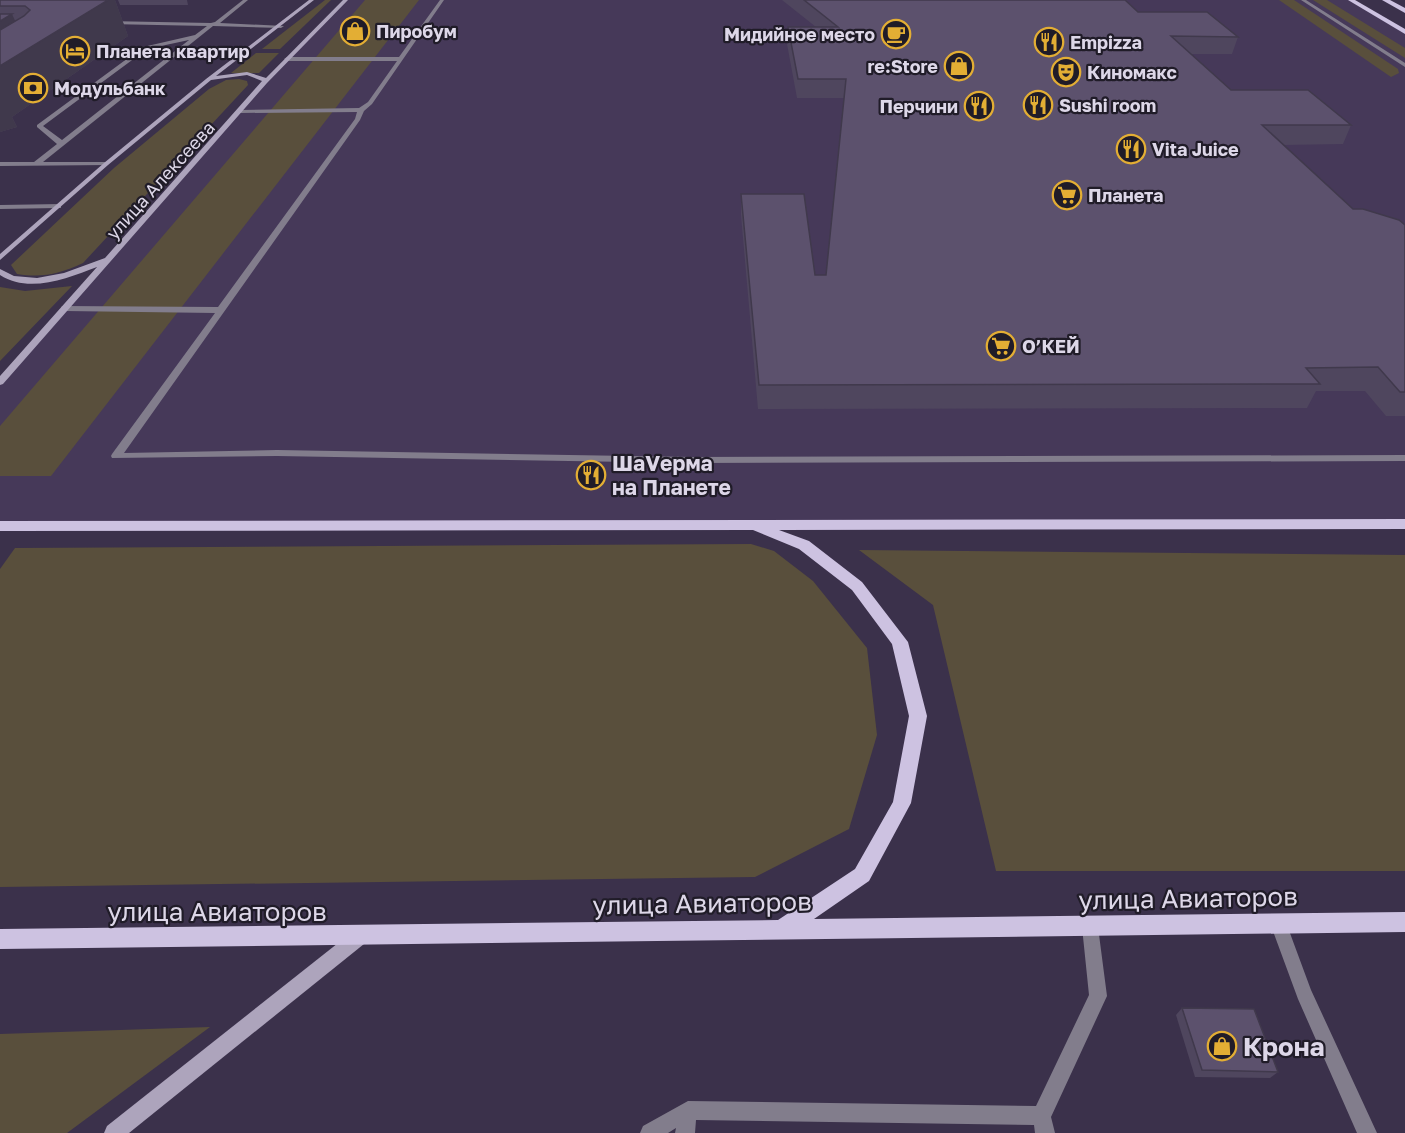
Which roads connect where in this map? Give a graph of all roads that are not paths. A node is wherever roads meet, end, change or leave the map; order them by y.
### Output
1 (246, 0) edge
2 (312, 0) edge
3 (346, 0) edge
4 (442, 0) edge
5 (1303, 0) edge
6 (1352, 0) edge
7 (1385, 0) edge
8 (1405, 11) edge
9 (99, 21) dead end
10 (216, 23) junction
11 (281, 26) junction
12 (1405, 32) edge
13 (199, 36) junction
14 (287, 59) junction
15 (400, 59) junction
16 (1405, 64) edge
17 (208, 80) junction
18 (266, 81) junction
19 (361, 110) junction
20 (241, 111) junction
21 (62, 144) junction
22 (0, 164) edge
23 (36, 164) junction
24 (106, 164) junction
25 (58, 206) junction
26 (0, 207) edge
27 (2, 255) edge
28 (111, 258) junction
29 (0, 272) edge
30 (65, 308) junction
31 (222, 310) junction
32 (0, 382) edge
33 (1405, 458) edge
34 (750, 523) junction
35 (1405, 524) edge
36 (0, 526) edge
37 (1405, 922) edge
38 (1278, 923) junction
39 (1090, 927) junction
40 (783, 928) junction
41 (358, 938) junction
42 (0, 939) edge
43 (688, 1110) junction
44 (1043, 1124) edge
45 (114, 1133) edge
46 (650, 1133) edge
47 (686, 1133) edge
48 (1367, 1133) edge

1 - 10 lane
2 - 11 street, улица Алексеева
3 - 14 street, улица Алексеева
4 - 15 lane
5 - 16 lane
6 - 12 main road
7 - 8 main road
9 - 10 lane
10 - 11 lane
10 - 13 lane
11 - 17 street, улица Алексеева
13 - 21 lane
13 - 21 lane
14 - 15 lane
14 - 18 street, улица Алексеева
15 - 19 lane
17 - 18 street
17 - 24 street, улица Алексеева
18 - 20 street, улица Алексеева
19 - 20 lane
19 - 31 lane
20 - 28 street, улица Алексеева
21 - 23 lane
22 - 23 lane
23 - 24 lane
24 - 25 street, улица Алексеева
25 - 26 lane
25 - 27 street, улица Алексеева
28 - 29 street
28 - 30 street, улица Алексеева
30 - 31 lane
30 - 32 street, улица Алексеева
31 - 33 lane
34 - 35 main road
34 - 36 main road
34 - 40 main road
37 - 38 main road, улица Авиаторов
38 - 39 main road, улица Авиаторов
38 - 48 lane
39 - 40 main road, улица Авиаторов
39 - 44 lane
40 - 41 main road, улица Авиаторов
41 - 42 main road, улица Авиаторов
41 - 45 street
43 - 44 lane
43 - 46 lane
43 - 47 lane

